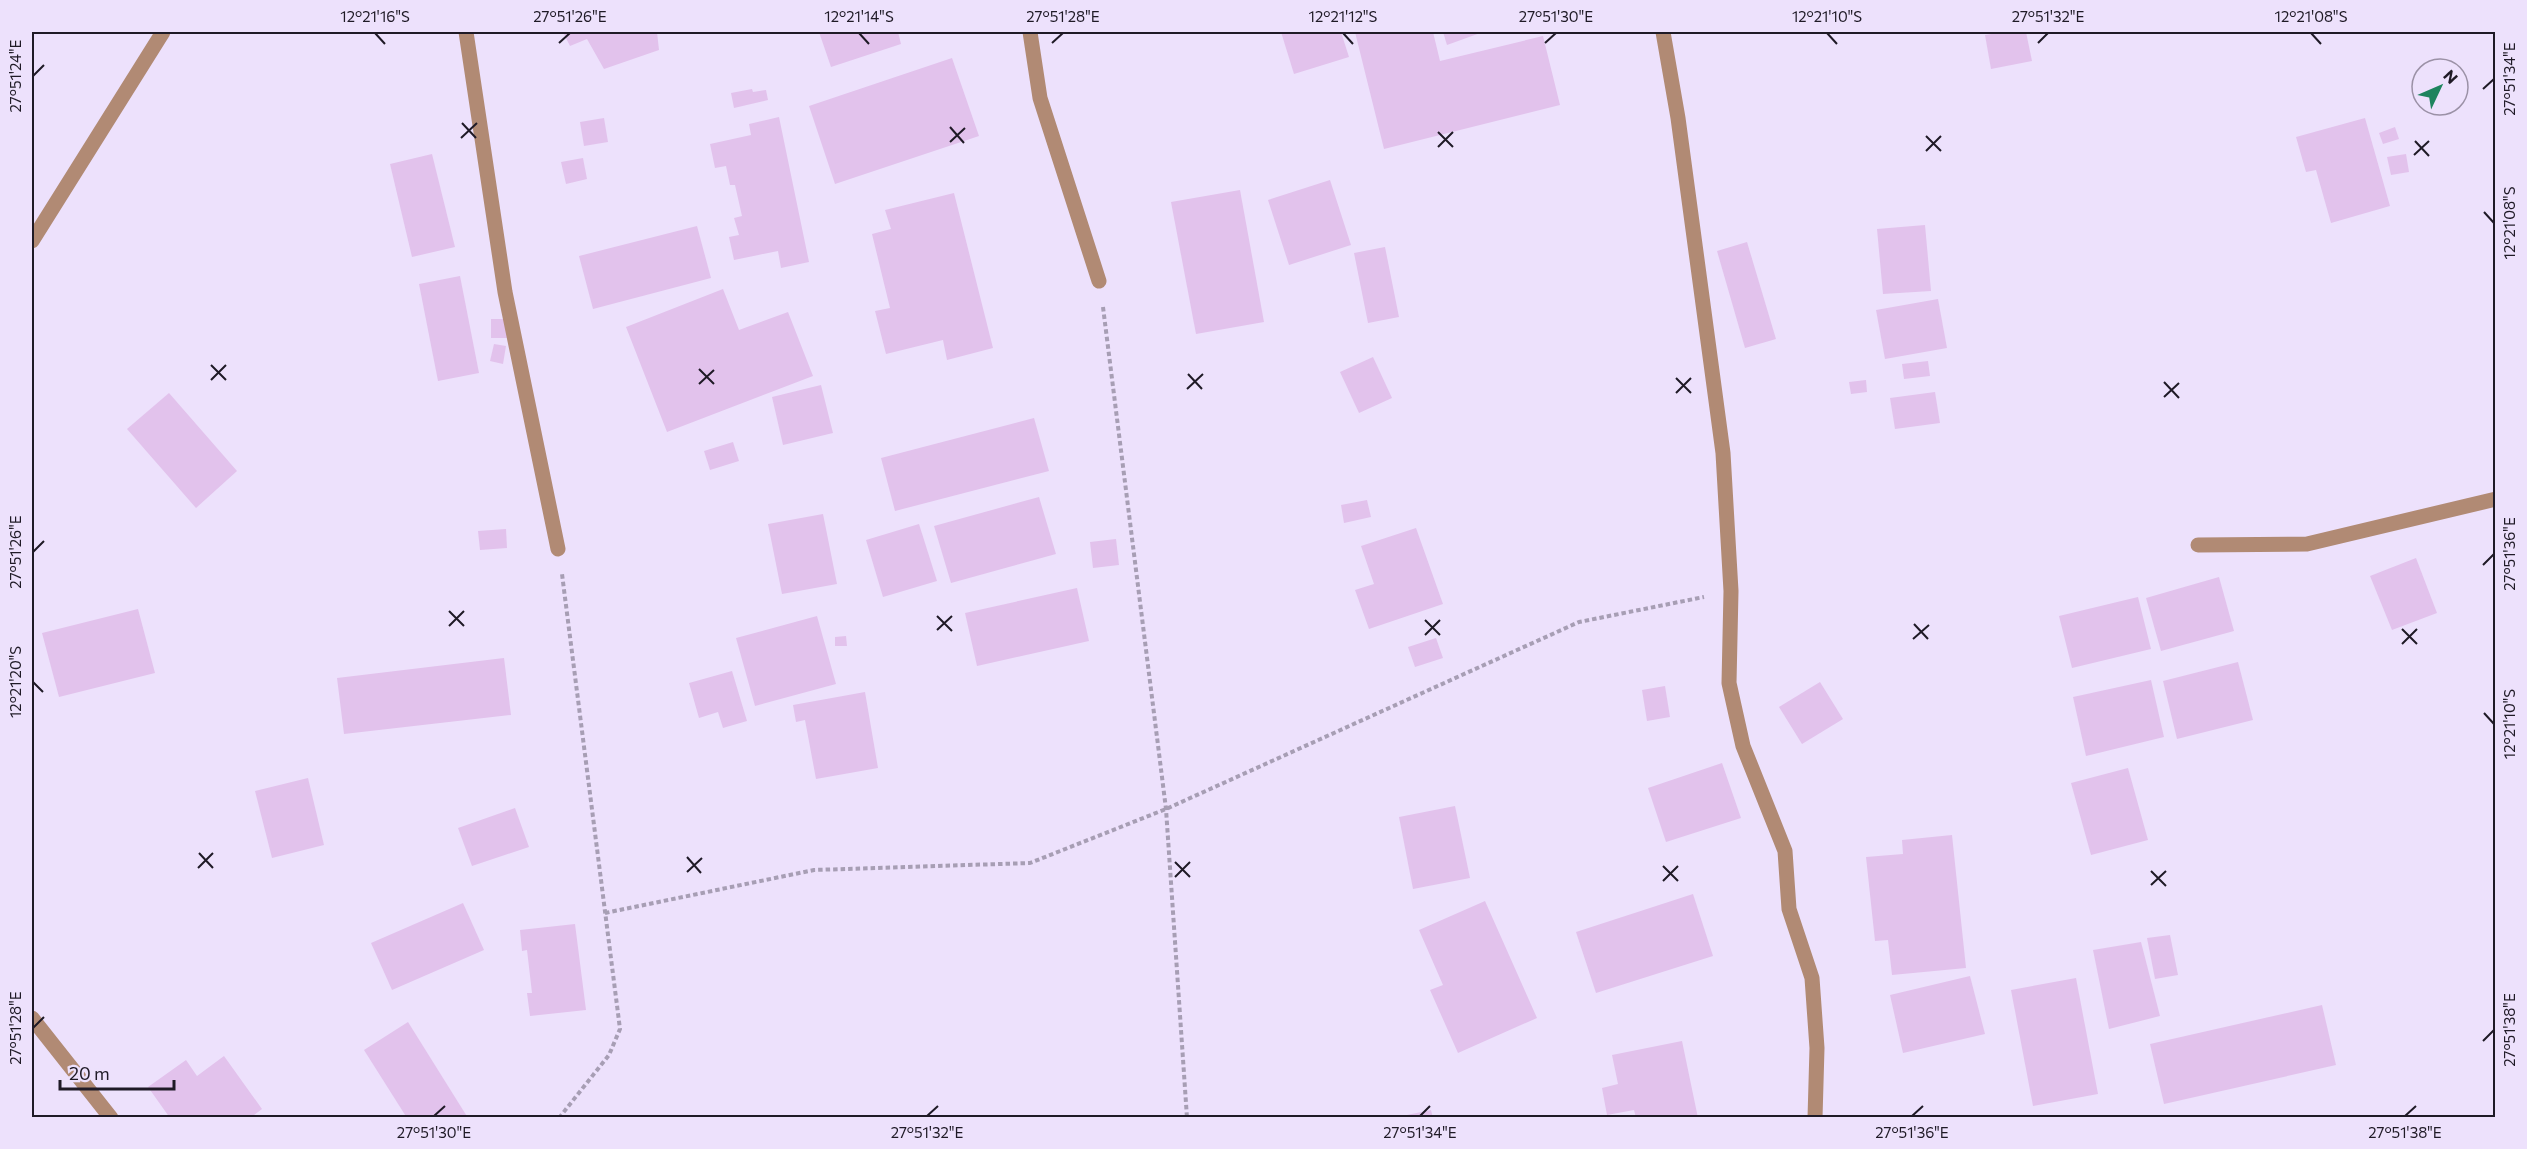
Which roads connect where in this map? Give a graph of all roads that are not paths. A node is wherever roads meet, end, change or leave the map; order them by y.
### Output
1 (163, 32) edge
2 (466, 32) edge
3 (1030, 32) edge
4 (1663, 32) edge
5 (32, 241) edge
6 (1099, 280) road end
7 (2496, 499) edge
8 (2198, 545) dead end
9 (558, 549) road end
10 (32, 1018) edge
11 (111, 1118) edge
12 (1815, 1118) edge

1 - 5 street
2 - 9 street
3 - 6 street
4 - 12 street
7 - 8 street
10 - 11 street

